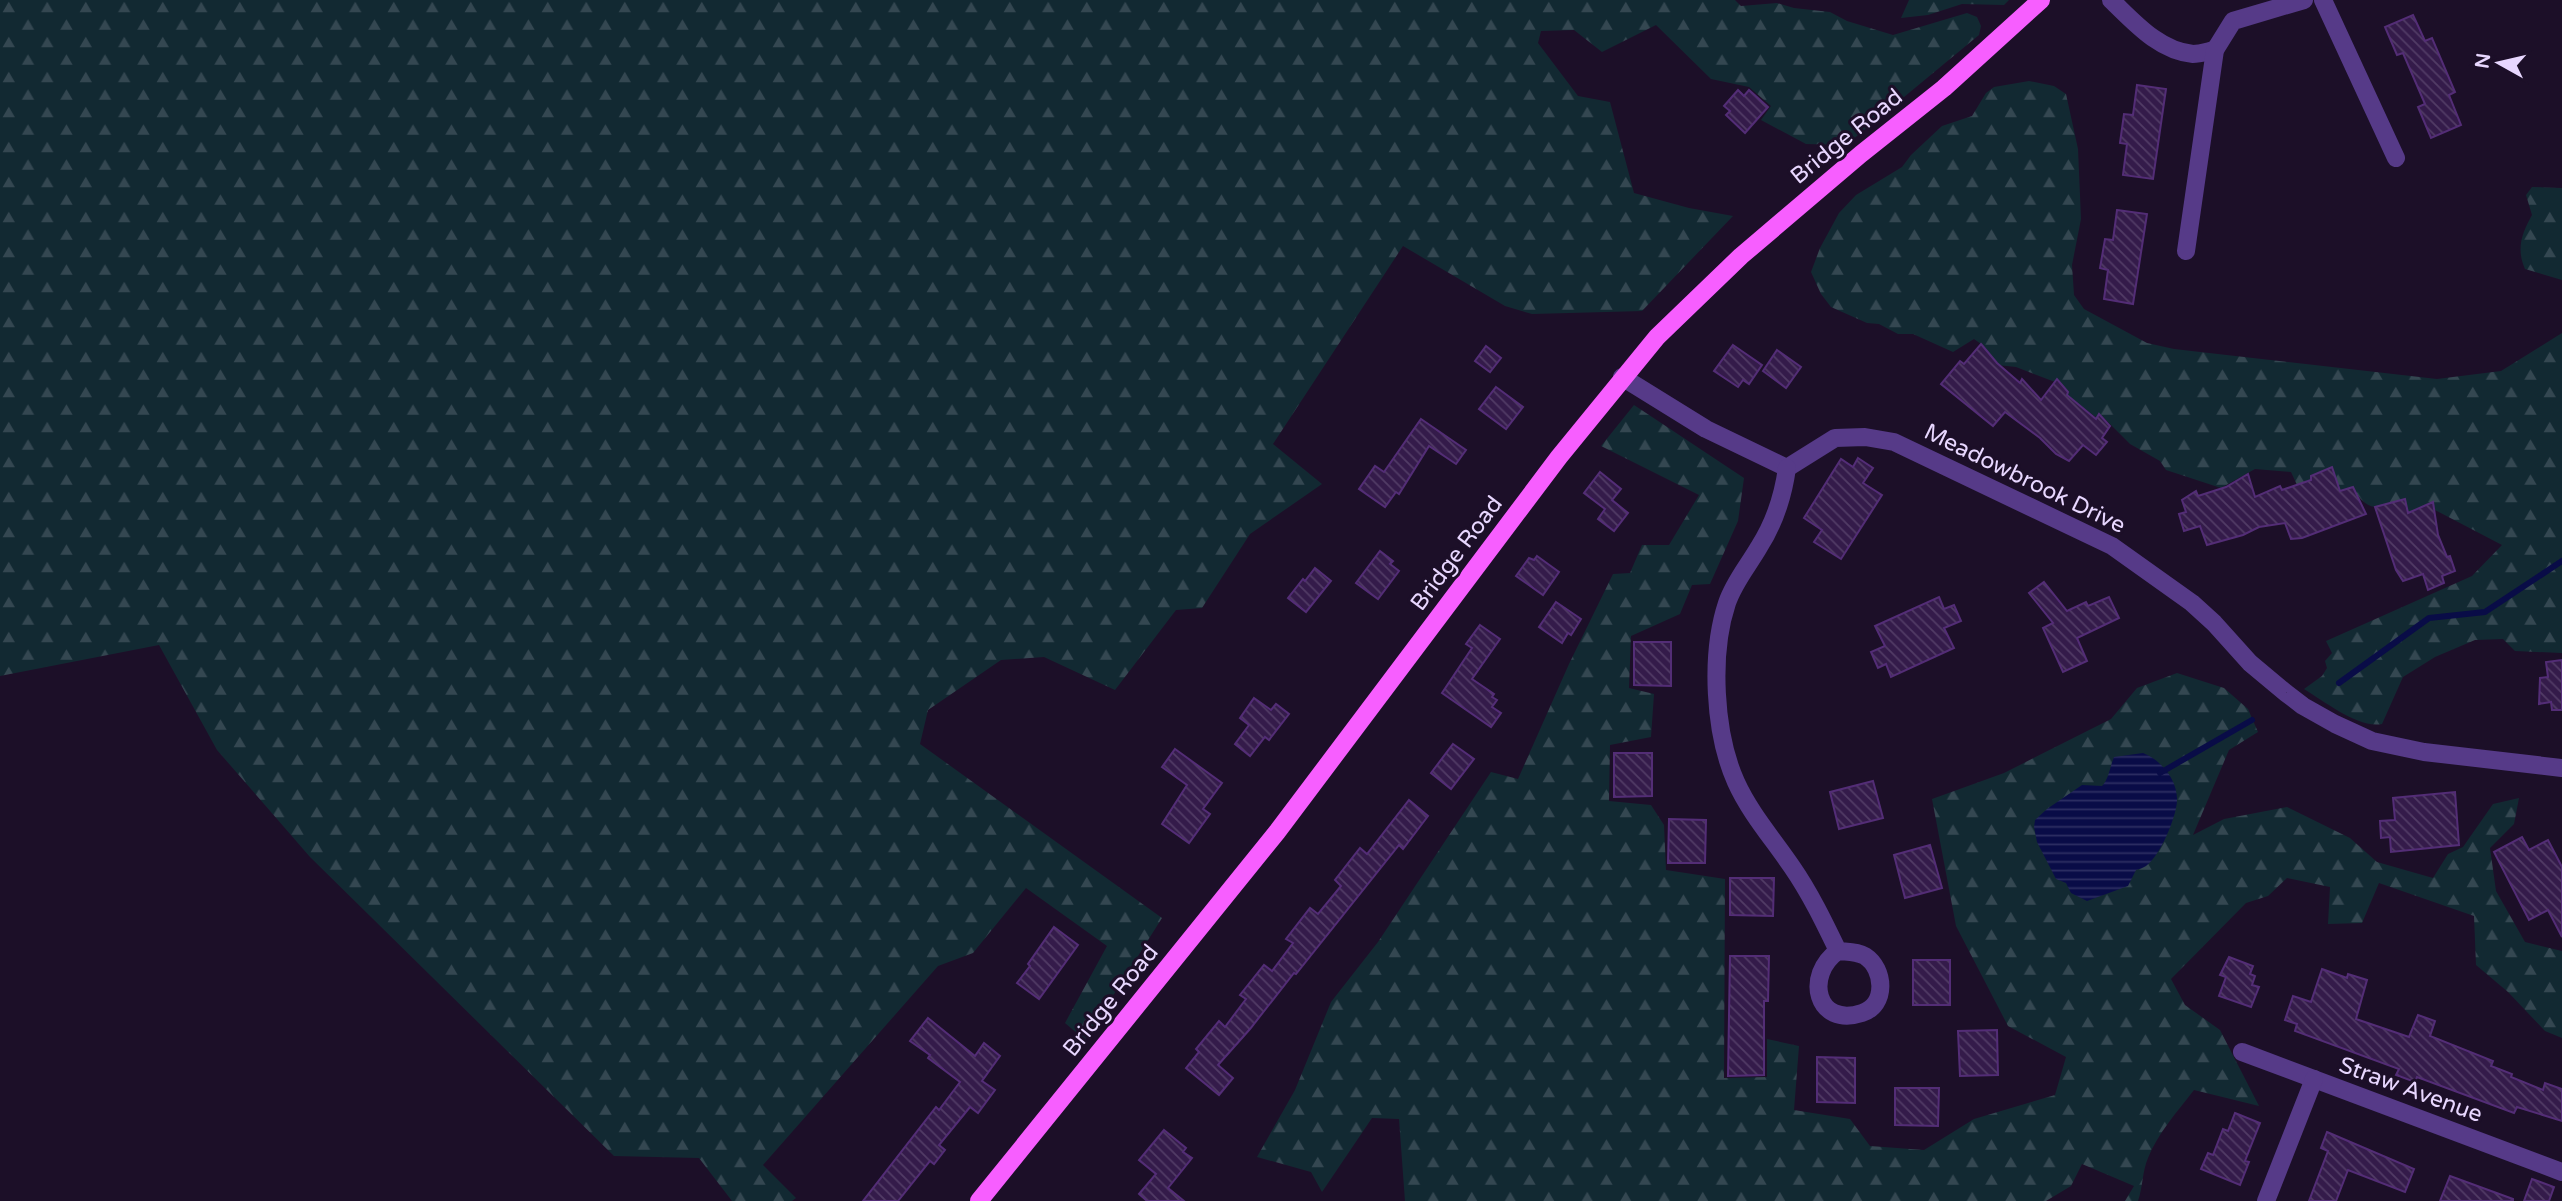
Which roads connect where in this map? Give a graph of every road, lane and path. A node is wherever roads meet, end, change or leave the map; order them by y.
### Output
1 (2041, 0) edge
2 (2111, 0) edge
3 (2304, 0) edge
4 (2323, 0) edge
5 (2215, 50) junction
6 (2396, 158) dead end
7 (2186, 251) dead end
8 (1622, 377) junction
9 (1787, 468) junction
10 (2562, 768) edge
11 (1838, 951) dead end
12 (2242, 1052) dead end
13 (2314, 1079) junction
14 (2562, 1172) edge
15 (979, 1201) edge
16 (2266, 1201) edge

1 - 8 main road, Bridge Road
2 - 5 street
3 - 5 street
4 - 6 street
5 - 7 street
8 - 9 street
8 - 15 main road, Bridge Road
9 - 10 street, Meadowbrook Drive
9 - 11 street
12 - 13 street, Straw Avenue
13 - 14 street, Straw Avenue
13 - 16 street

